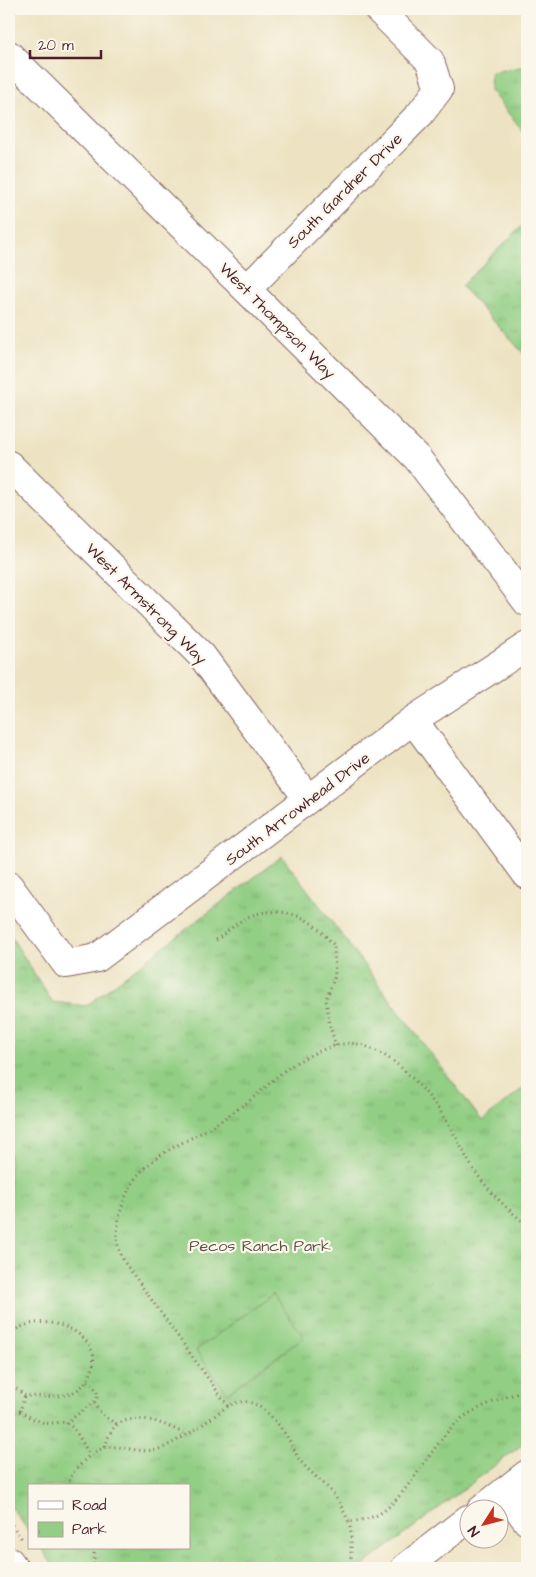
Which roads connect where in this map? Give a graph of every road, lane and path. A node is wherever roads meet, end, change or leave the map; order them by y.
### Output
1 (378, 9) edge
2 (9, 55) edge
3 (246, 289) junction
4 (9, 465) edge
5 (527, 602) edge
6 (527, 646) edge
7 (413, 720) junction
8 (308, 799) junction
9 (527, 875) edge
10 (9, 886) edge
11 (216, 940) dead end
12 (336, 1046) junction
13 (527, 1225) edge
14 (9, 1335) edge
15 (87, 1380) junction
16 (9, 1382) edge
17 (527, 1389) edge
18 (26, 1396) junction
19 (94, 1403) junction
20 (228, 1406) junction
21 (9, 1410) edge
22 (20, 1411) junction
23 (66, 1423) junction
24 (117, 1424) junction
25 (187, 1434) junction
26 (104, 1447) junction
27 (89, 1455) junction
28 (527, 1474) edge
29 (68, 1484) edge
30 (505, 1491) junction
31 (494, 1500) edge
32 (9, 1520) edge
33 (527, 1521) edge
34 (349, 1522) junction
35 (458, 1527) edge
36 (94, 1550) edge
37 (16, 1551) edge
38 (14, 1568) edge
39 (94, 1568) edge
40 (351, 1568) edge
41 (405, 1568) edge

1 - 3 street, South Gardner Drive
2 - 3 street, West Thompson Way
3 - 5 street, West Thompson Way
4 - 8 street, West Armstrong Way
6 - 7 street, South Arrowhead Drive
7 - 8 street, South Arrowhead Drive
7 - 9 street
8 - 10 street, South Arrowhead Drive
11 - 12 path
12 - 13 path
12 - 20 path
14 - 15 path
15 - 18 path
15 - 19 path
16 - 18 path
17 - 34 path
18 - 22 path
19 - 23 path
19 - 24 path
20 - 25 path
20 - 34 path
21 - 22 path
22 - 23 path
23 - 27 path
24 - 25 path
24 - 26 path
25 - 26 path
26 - 27 path
27 - 29 path
28 - 30 street
30 - 31 street
30 - 33 street
32 - 37 path
34 - 40 path
35 - 41 street
36 - 39 path
37 - 38 street

